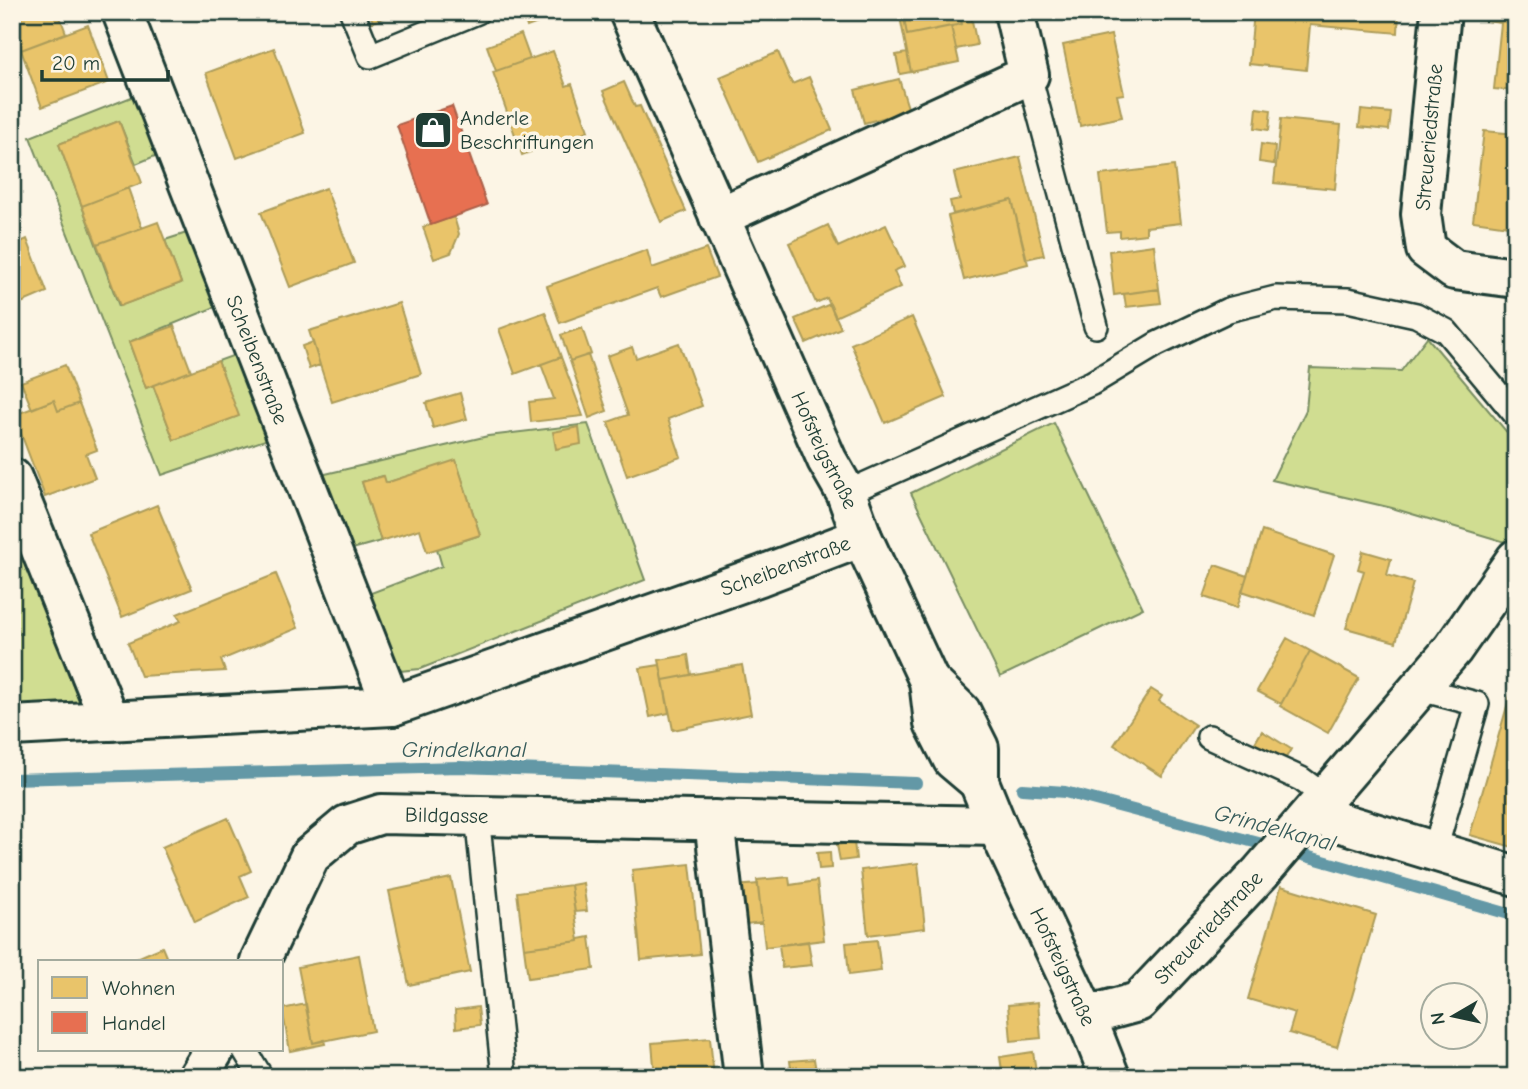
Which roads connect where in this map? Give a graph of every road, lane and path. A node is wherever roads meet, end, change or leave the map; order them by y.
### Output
1 (122, 12) edge
2 (352, 12) edge
3 (477, 12) edge
4 (629, 12) edge
5 (1014, 12) edge
6 (1441, 12) edge
7 (1029, 75) junction
8 (719, 217) junction
9 (1516, 278) edge
10 (1096, 326) dead end
11 (1516, 415) edge
12 (12, 478) edge
13 (846, 493) junction
14 (862, 537) junction
15 (1516, 559) edge
16 (1420, 689) junction
17 (392, 706) junction
18 (110, 721) junction
19 (12, 726) edge
20 (1209, 737) dead end
21 (1313, 813) junction
22 (477, 815) junction
23 (714, 820) junction
24 (997, 826) junction
25 (1434, 853) junction
26 (1516, 876) edge
27 (260, 960) edge
28 (1086, 1016) junction
29 (214, 1050) edge
30 (245, 1050) edge
31 (198, 1077) edge
32 (261, 1077) edge
33 (503, 1077) edge
34 (744, 1077) edge
35 (1110, 1077) edge

1 - 17 street, Scheibenstraße
2 - 3 lane
4 - 8 street, Hofsteigstraße
5 - 7 street
6 - 9 street, Streueriedstraße
7 - 8 street
7 - 10 lane
8 - 13 street, Hofsteigstraße
11 - 13 lane
12 - 18 street
13 - 14 street, Hofsteigstraße
14 - 17 street, Scheibenstraße
14 - 24 street, Hofsteigstraße
15 - 16 street, Streueriedstraße
16 - 21 street, Streueriedstraße
16 - 25 lane
17 - 18 street, Scheibenstraße
18 - 19 street, Scheibenstraße
20 - 21 lane
21 - 25 street
21 - 28 street, Streueriedstraße
22 - 23 street, Bildgasse
22 - 27 street, Bildgasse
22 - 33 lane
23 - 24 street, Bildgasse
23 - 34 street
24 - 28 street, Hofsteigstraße
25 - 26 street
28 - 35 street, Hofsteigstraße
29 - 31 street
30 - 32 lane

